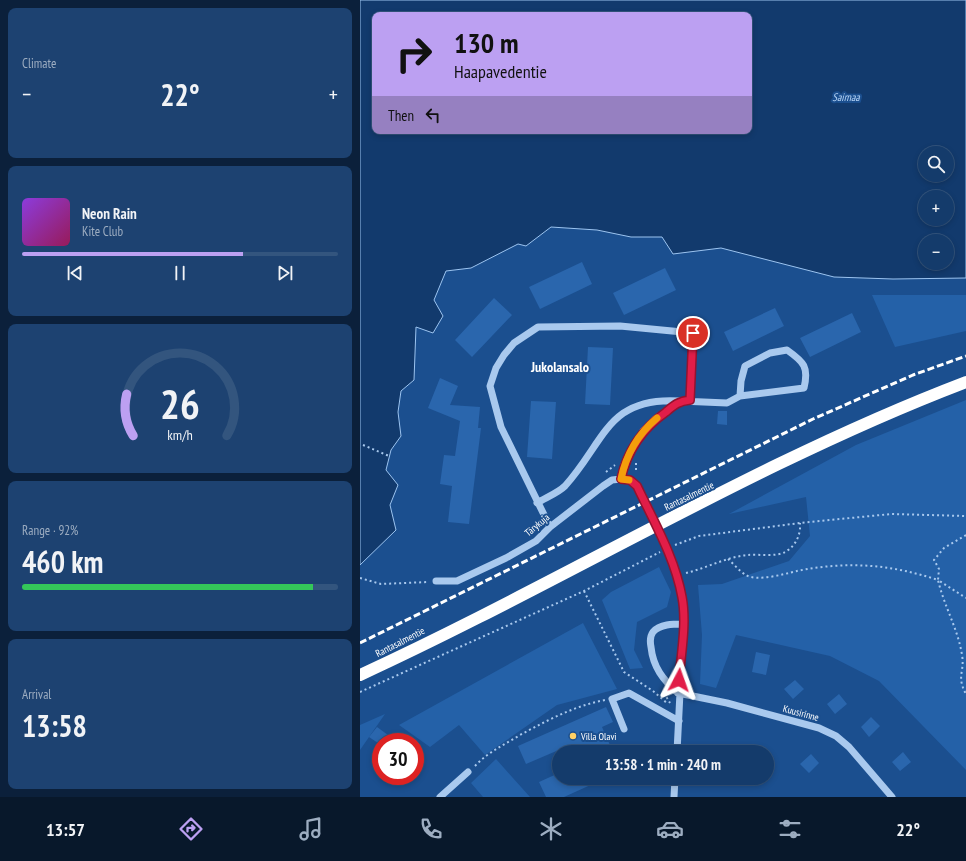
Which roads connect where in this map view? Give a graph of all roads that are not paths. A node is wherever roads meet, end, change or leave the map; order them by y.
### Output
1 (966, 382) edge
2 (740, 396) junction
3 (690, 400) junction
4 (680, 401) junction
5 (621, 479) junction
6 (536, 503) junction
7 (550, 527) junction
8 (436, 581) road end
9 (683, 624) junction
10 (361, 675) edge
11 (678, 693) junction
12 (679, 721) junction
13 (624, 729) dead end
14 (677, 745) edge
15 (468, 772) road end
16 (675, 785) edge
17 (440, 797) edge
18 (674, 797) edge
19 (892, 797) edge

1 - 10 highway, Rantasalmentie
2 - 2 street
2 - 3 street
3 - 4 street
3 - 6 street
4 - 5 street
4 - 6 street
5 - 7 street, Tärykuja
5 - 9 street, bridge
6 - 7 street
7 - 8 street, Tärykuja
9 - 11 street
9 - 11 street
11 - 12 street
11 - 19 street, Kuusirinne
12 - 13 street
12 - 14 street
15 - 17 street
16 - 18 street

